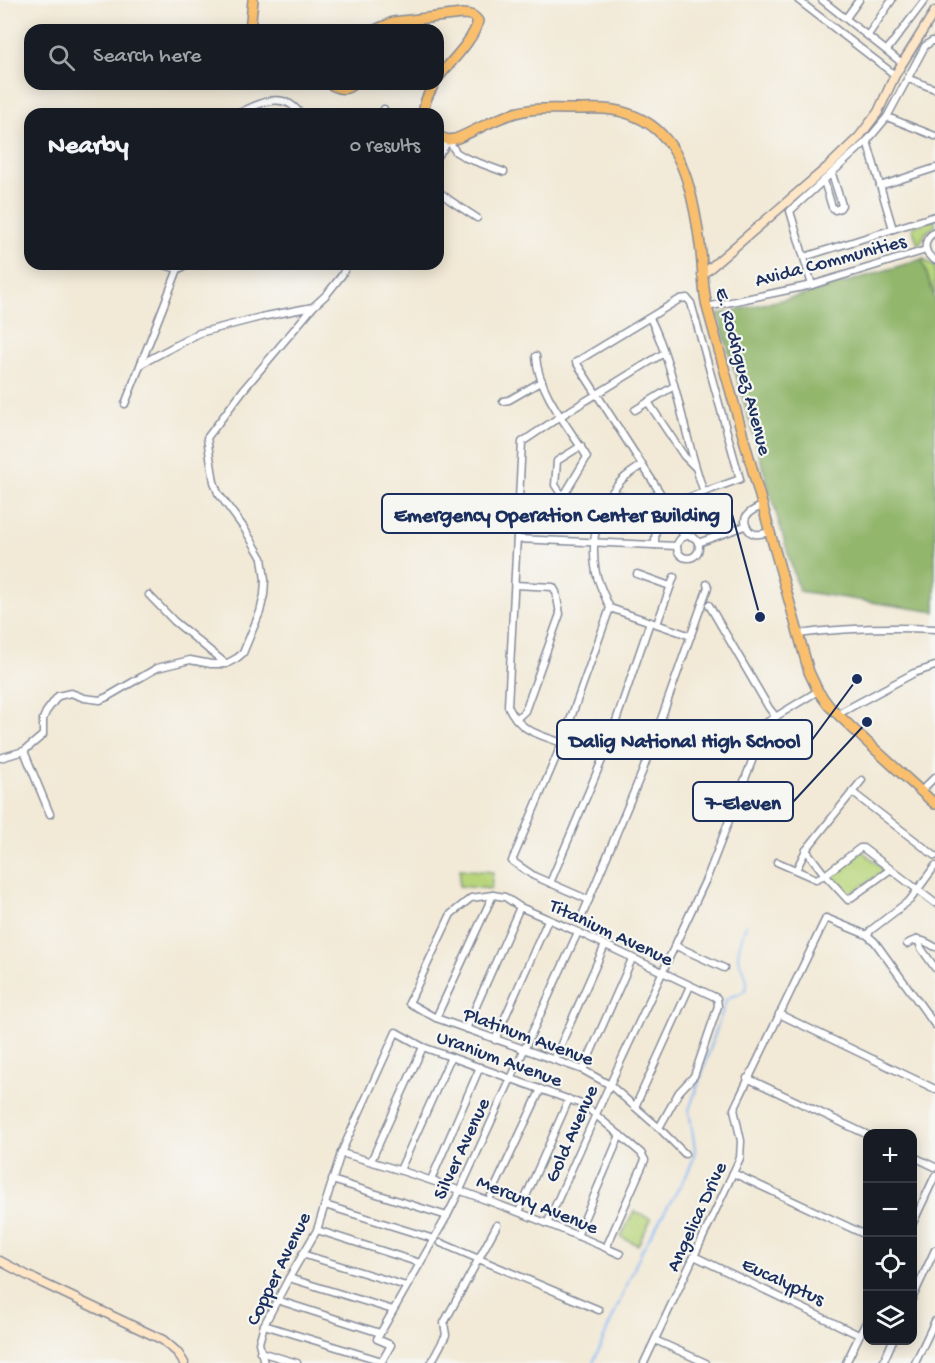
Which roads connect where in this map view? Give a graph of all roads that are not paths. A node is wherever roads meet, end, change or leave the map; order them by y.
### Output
1 (253, 0) edge
2 (798, 0) edge
3 (822, 0) edge
4 (859, 0) edge
5 (892, 0) edge
6 (925, 0) edge
7 (935, 11) edge
8 (846, 18) junction
9 (251, 24) edge
10 (388, 24) edge
11 (868, 35) junction
12 (933, 41) edge
13 (887, 50) junction
14 (902, 63) junction
15 (444, 70) edge
16 (895, 75) junction
17 (909, 79) junction
18 (935, 89) edge
19 (431, 90) edge
20 (251, 108) edge
21 (294, 108) edge
22 (423, 108) edge
23 (887, 117) junction
24 (935, 136) edge
25 (444, 138) edge
26 (448, 140) junction
27 (867, 141) junction
28 (444, 148) edge
29 (935, 168) edge
30 (504, 171) dead end
31 (832, 174) junction
32 (824, 181) junction
33 (880, 186) junction
34 (444, 195) edge
35 (935, 216) edge
36 (477, 218) dead end
37 (893, 229) junction
38 (935, 232) edge
39 (926, 250) junction
40 (804, 256) junction
41 (935, 260) edge
42 (177, 270) edge
43 (344, 270) edge
44 (702, 274) junction
45 (812, 285) junction
46 (313, 306) junction
47 (707, 307) junction
48 (650, 318) junction
49 (664, 352) junction
50 (536, 356) dead end
51 (141, 364) junction
52 (542, 381) junction
53 (674, 386) junction
54 (596, 394) junction
55 (503, 401) dead end
56 (648, 402) junction
57 (125, 404) dead end
58 (634, 410) dead end
59 (561, 416) junction
60 (580, 446) junction
61 (642, 465) junction
62 (696, 469) junction
63 (704, 492) junction
64 (668, 506) junction
65 (763, 506) junction
66 (672, 512) junction
67 (746, 525) junction
68 (770, 532) junction
69 (684, 537) junction
70 (517, 539) junction
71 (594, 542) junction
72 (698, 543) junction
73 (655, 545) junction
74 (677, 546) junction
75 (637, 574) dead end
76 (674, 577) dead end
77 (707, 584) dead end
78 (516, 585) junction
79 (670, 586) junction
80 (148, 595) dead end
81 (709, 605) dead end
82 (610, 608) junction
83 (654, 623) junction
84 (935, 629) edge
85 (798, 634) junction
86 (691, 636) junction
87 (226, 664) junction
88 (935, 666) edge
89 (819, 691) junction
90 (838, 714) junction
91 (776, 717) junction
92 (516, 719) junction
93 (562, 743) junction
94 (24, 751) junction
95 (0, 758) edge
96 (935, 777) edge
97 (862, 780) dead end
98 (921, 791) junction
99 (852, 792) junction
100 (935, 804) edge
101 (50, 814) dead end
102 (806, 850) junction
103 (935, 856) edge
104 (777, 862) dead end
105 (935, 866) edge
106 (796, 870) junction
107 (891, 870) junction
108 (825, 875) junction
109 (550, 884) junction
110 (918, 889) junction
111 (493, 895) junction
112 (589, 900) junction
113 (935, 903) edge
114 (520, 907) junction
115 (582, 916) dead end
116 (548, 920) junction
117 (578, 932) junction
118 (869, 933) junction
119 (918, 939) junction
120 (907, 944) dead end
121 (605, 945) junction
122 (676, 946) junction
123 (935, 947) edge
124 (632, 958) junction
125 (724, 968) dead end
126 (935, 968) edge
127 (662, 972) junction
128 (690, 986) junction
129 (779, 1014) junction
130 (436, 1018) junction
131 (935, 1025) edge
132 (466, 1029) junction
133 (396, 1032) joint
134 (495, 1040) junction
135 (423, 1047) junction
136 (523, 1050) junction
137 (451, 1057) junction
138 (554, 1060) junction
139 (480, 1067) junction
140 (583, 1070) junction
141 (510, 1078) junction
142 (747, 1078) junction
143 (610, 1085) junction
144 (541, 1089) junction
145 (935, 1089) edge
146 (569, 1099) junction
147 (635, 1107) junction
148 (596, 1114) junction
149 (659, 1128) junction
150 (863, 1133) edge
151 (620, 1135) junction
152 (341, 1153) junction
153 (685, 1154) dead end
154 (917, 1158) edge
155 (371, 1161) junction
156 (935, 1167) edge
157 (400, 1170) junction
158 (733, 1173) junction
159 (935, 1176) edge
160 (332, 1180) junction
161 (431, 1180) junction
162 (460, 1190) junction
163 (489, 1200) junction
164 (325, 1205) junction
165 (519, 1212) junction
166 (917, 1214) edge
167 (447, 1216) junction
168 (547, 1224) junction
169 (497, 1225) dead end
170 (317, 1230) junction
171 (863, 1234) edge
172 (577, 1236) junction
173 (434, 1239) junction
174 (441, 1243) dead end
175 (606, 1248) junction
176 (935, 1250) edge
177 (302, 1254) junction
178 (620, 1254) dead end
179 (694, 1256) junction
180 (479, 1259) junction
181 (0, 1261) edge
182 (420, 1263) junction
183 (289, 1278) junction
184 (406, 1286) junction
185 (916, 1291) edge
186 (277, 1300) junction
187 (393, 1310) junction
188 (599, 1310) dead end
189 (935, 1322) edge
190 (264, 1325) junction
191 (863, 1326) edge
192 (380, 1333) junction
193 (859, 1335) junction
194 (655, 1340) junction
195 (891, 1345) edge
196 (260, 1352) junction
197 (382, 1362) edge
198 (184, 1363) edge
199 (264, 1363) edge
200 (297, 1363) edge
201 (431, 1363) edge
202 (644, 1363) edge
203 (706, 1363) edge
204 (846, 1363) edge
205 (883, 1363) edge
206 (915, 1363) edge

1 - 9 main road
2 - 16 street
3 - 8 street
4 - 8 street
5 - 11 street
6 - 13 street
7 - 14 street
8 - 11 street
10 - 15 main road
11 - 13 street
12 - 17 street
13 - 14 street
14 - 16 street
16 - 44 street
17 - 18 street
17 - 23 street
19 - 22 main road
20 - 21 street
23 - 24 street
23 - 27 street
25 - 26 main road
26 - 28 street
26 - 30 street
26 - 44 main road, E. Rodriguez Avenue
27 - 31 street
27 - 33 street
29 - 33 street
31 - 32 street
31 - 32 street
32 - 40 street
33 - 37 street
34 - 36 street
35 - 37 street
37 - 40 street
38 - 39 street
39 - 41 street
39 - 45 street, Avida Communities
40 - 45 street
42 - 51 street
43 - 46 street
44 - 47 main road, E. Rodriguez Avenue
45 - 47 street, Avida Communities
46 - 51 street
46 - 87 street
47 - 65 main road, E. Rodriguez Avenue
48 - 49 street
48 - 54 street
48 - 63 street
49 - 53 street
49 - 54 street
50 - 52 street
51 - 57 street
52 - 55 street
52 - 59 street
53 - 56 street
53 - 62 street
54 - 59 street
54 - 61 street
56 - 58 street
56 - 62 street
59 - 60 street
59 - 70 street
60 - 60 street
61 - 64 street
61 - 71 street
62 - 63 street
63 - 64 street
64 - 66 street
65 - 67 street
65 - 68 main road, E. Rodriguez Avenue
66 - 69 street
66 - 73 street
67 - 68 street
67 - 72 street
68 - 85 main road, E. Rodriguez Avenue
69 - 72 street
69 - 74 street
70 - 71 street
70 - 78 street
71 - 73 street
71 - 82 street
72 - 74 street
73 - 74 street
75 - 79 street
76 - 79 street
77 - 86 street
78 - 92 street
78 - 92 street
79 - 83 street
80 - 87 street
81 - 91 street
82 - 83 street
82 - 93 street
83 - 86 street
83 - 109 street
84 - 85 street
85 - 89 main road, E. Rodriguez Avenue
86 - 112 street
87 - 94 street
88 - 90 street
89 - 90 main road, E. Rodriguez Avenue
89 - 91 street
90 - 98 main road, E. Rodriguez Avenue
91 - 122 street, Gold Avenue
92 - 93 street
93 - 109 street
94 - 95 street
94 - 101 street
96 - 98 street
97 - 99 street
98 - 100 main road, E. Rodriguez Avenue
99 - 102 street
99 - 103 street
102 - 106 street
102 - 108 street
104 - 106 street
105 - 110 street
106 - 108 street
107 - 108 street
107 - 108 street
107 - 110 street
109 - 112 street
110 - 113 street
110 - 118 street
111 - 114 street, Titanium Avenue
111 - 130 street
111 - 130 street, Platinum Avenue
112 - 115 street
114 - 116 street, Titanium Avenue
114 - 132 street
116 - 117 street, Titanium Avenue
116 - 134 street
117 - 121 street, Titanium Avenue
117 - 136 street, Silver Avenue
118 - 129 street, Angelica Drive
118 - 131 street
119 - 120 street
119 - 123 street
119 - 126 street
121 - 124 street, Titanium Avenue
121 - 138 street
122 - 125 street
122 - 127 street, Gold Avenue
124 - 127 street, Titanium Avenue
124 - 140 street
127 - 128 street, Titanium Avenue
127 - 143 street, Gold Avenue
128 - 147 street
128 - 149 street, Titanium Avenue
129 - 142 street, Angelica Drive
129 - 145 street
130 - 132 street, Platinum Avenue
132 - 134 street, Platinum Avenue
133 - 135 street, Uranium Avenue
133 - 152 street, Copper Avenue
134 - 136 street, Platinum Avenue
135 - 137 street, Uranium Avenue
135 - 155 street
136 - 138 street, Platinum Avenue
136 - 141 street, Silver Avenue
137 - 139 street, Uranium Avenue
137 - 157 street
138 - 140 street, Platinum Avenue
139 - 141 street, Uranium Avenue
139 - 161 street
140 - 143 street, Platinum Avenue
141 - 144 street, Uranium Avenue
141 - 162 street, Silver Avenue
142 - 150 street
142 - 158 street, Angelica Drive
143 - 147 street, Platinum Avenue
143 - 148 street, Gold Avenue
144 - 146 street, Uranium Avenue
144 - 163 street
146 - 148 street, Uranium Avenue
146 - 165 street
147 - 149 street, Platinum Avenue
148 - 151 street, Uranium Avenue
148 - 168 street, Gold Avenue
149 - 153 street, Platinum Avenue
151 - 172 street
151 - 175 street, Uranium Avenue
152 - 155 street, Mercury Avenue
152 - 160 street, Copper Avenue
154 - 156 street
155 - 157 street, Mercury Avenue
157 - 161 street, Mercury Avenue
158 - 171 street
158 - 179 street, Angelica Drive
159 - 166 street
160 - 164 street, Copper Avenue
160 - 167 street
161 - 162 street, Mercury Avenue
162 - 163 street, Mercury Avenue
162 - 167 street, Silver Avenue
163 - 165 street, Mercury Avenue
164 - 170 street, Copper Avenue
164 - 173 street
165 - 168 street, Mercury Avenue
167 - 173 street, Silver Avenue
168 - 172 street, Mercury Avenue
169 - 180 street
170 - 177 street, Copper Avenue
170 - 182 street
172 - 175 street, Mercury Avenue
173 - 182 street, Silver Avenue
174 - 180 street
175 - 178 street, Mercury Avenue
176 - 185 street
177 - 183 street, Copper Avenue
177 - 184 street
179 - 193 street, Eucalyptus
179 - 194 street, Angelica Drive
180 - 188 street
180 - 201 street
181 - 198 street
182 - 184 street, Silver Avenue
183 - 186 street, Copper Avenue
183 - 187 street
184 - 187 street, Silver Avenue
186 - 190 street, Copper Avenue
186 - 192 street
187 - 192 street, Silver Avenue
189 - 206 street
190 - 196 street, Copper Avenue
190 - 197 street
191 - 193 street
192 - 197 street
193 - 204 street
194 - 202 street, Angelica Drive
194 - 203 street
195 - 205 street
196 - 199 street, Copper Avenue
196 - 200 street

